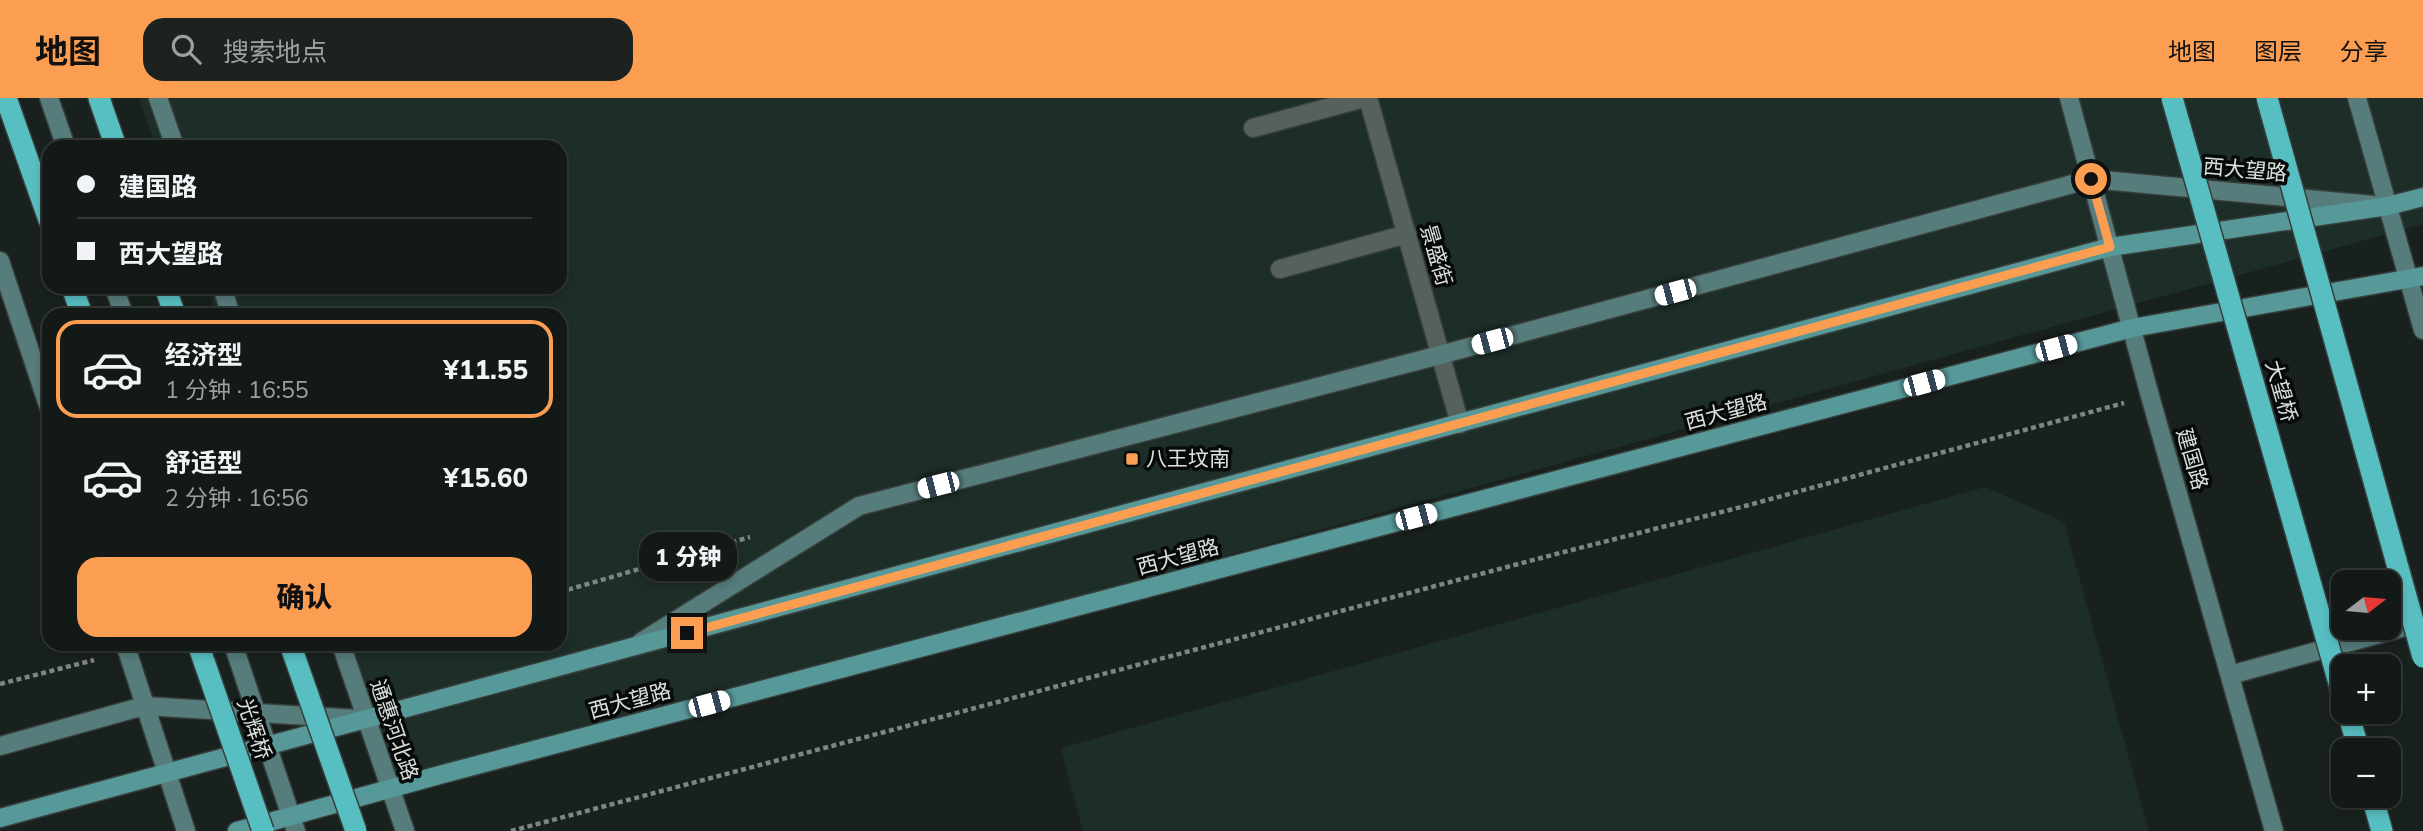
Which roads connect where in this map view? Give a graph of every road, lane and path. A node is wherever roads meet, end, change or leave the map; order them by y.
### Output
1 (6, 98) edge
2 (49, 98) edge
3 (99, 98) edge
4 (158, 98) edge
5 (1366, 98) edge
6 (2069, 98) edge
7 (2172, 98) edge
8 (2267, 98) edge
9 (2357, 98) edge
10 (1253, 128) dead end
11 (64, 140) edge
12 (114, 140) edge
13 (173, 140) edge
14 (2091, 179) junction
15 (2423, 197) edge
16 (42, 200) edge
17 (2388, 206) junction
18 (1407, 234) junction
19 (2110, 247) junction
20 (0, 261) edge
21 (1279, 269) dead end
22 (2416, 278) edge
23 (2132, 328) junction
24 (2423, 330) edge
25 (1440, 355) junction
26 (42, 387) edge
27 (2151, 396) junction
28 (1460, 424) junction
29 (755, 536) dead end
30 (567, 590) edge
31 (2423, 622) edge
32 (634, 647) junction
33 (127, 651) edge
34 (200, 651) edge
35 (235, 651) edge
36 (292, 651) edge
37 (343, 651) edge
38 (2331, 655) edge
39 (2423, 657) edge
40 (94, 660) dead end
41 (2230, 676) junction
42 (0, 684) edge
43 (144, 706) junction
44 (256, 714) junction
45 (366, 720) junction
46 (0, 746) edge
47 (266, 746) junction
48 (166, 772) junction
49 (389, 788) junction
50 (2375, 808) edge
51 (0, 818) edge
52 (293, 824) edge
53 (186, 831) edge
54 (237, 831) edge
55 (263, 831) edge
56 (356, 831) edge
57 (405, 831) edge
58 (511, 831) edge
59 (2274, 831) edge
60 (2382, 831) edge

1 - 16 highway
2 - 11 street
3 - 12 highway
4 - 13 street
5 - 10 street
5 - 18 street, 景盛街
6 - 14 street, 建国路
7 - 38 highway, 大望桥, bridge
8 - 39 highway, bridge
9 - 17 street
14 - 17 street, 西大望路
14 - 19 street, 建国路
14 - 25 street, 西大望路
15 - 17 main road, 西大望路
17 - 19 main road, 西大望路
17 - 22 street
18 - 21 street
18 - 25 street, 景盛街
19 - 23 street, 建国路
19 - 28 main road, 西大望路
20 - 26 street
22 - 23 main road, 西大望路
22 - 24 street
23 - 27 street, 建国路
23 - 49 main road, 西大望路
25 - 28 street, 景盛街
25 - 32 street, 西大望路
27 - 41 street, 建国路
27 - 58 path
28 - 32 main road, 西大望路
29 - 30 path
31 - 41 street
32 - 45 main road, 西大望路
33 - 43 street
34 - 55 highway, 光辉桥, bridge
35 - 44 street
36 - 56 highway, bridge
37 - 45 street, 通惠河北路
40 - 42 path
41 - 59 street, 建国路
43 - 44 street, 西大望路
43 - 46 street, 西大望路
43 - 48 street
44 - 45 street, 西大望路
44 - 47 street
45 - 47 main road, 西大望路
45 - 49 street, 通惠河北路
47 - 48 main road, 西大望路
47 - 52 street
48 - 51 main road, 西大望路
48 - 53 street
49 - 52 main road, 西大望路
49 - 57 street, 通惠河北路
50 - 60 highway
52 - 54 main road, 西大望路

